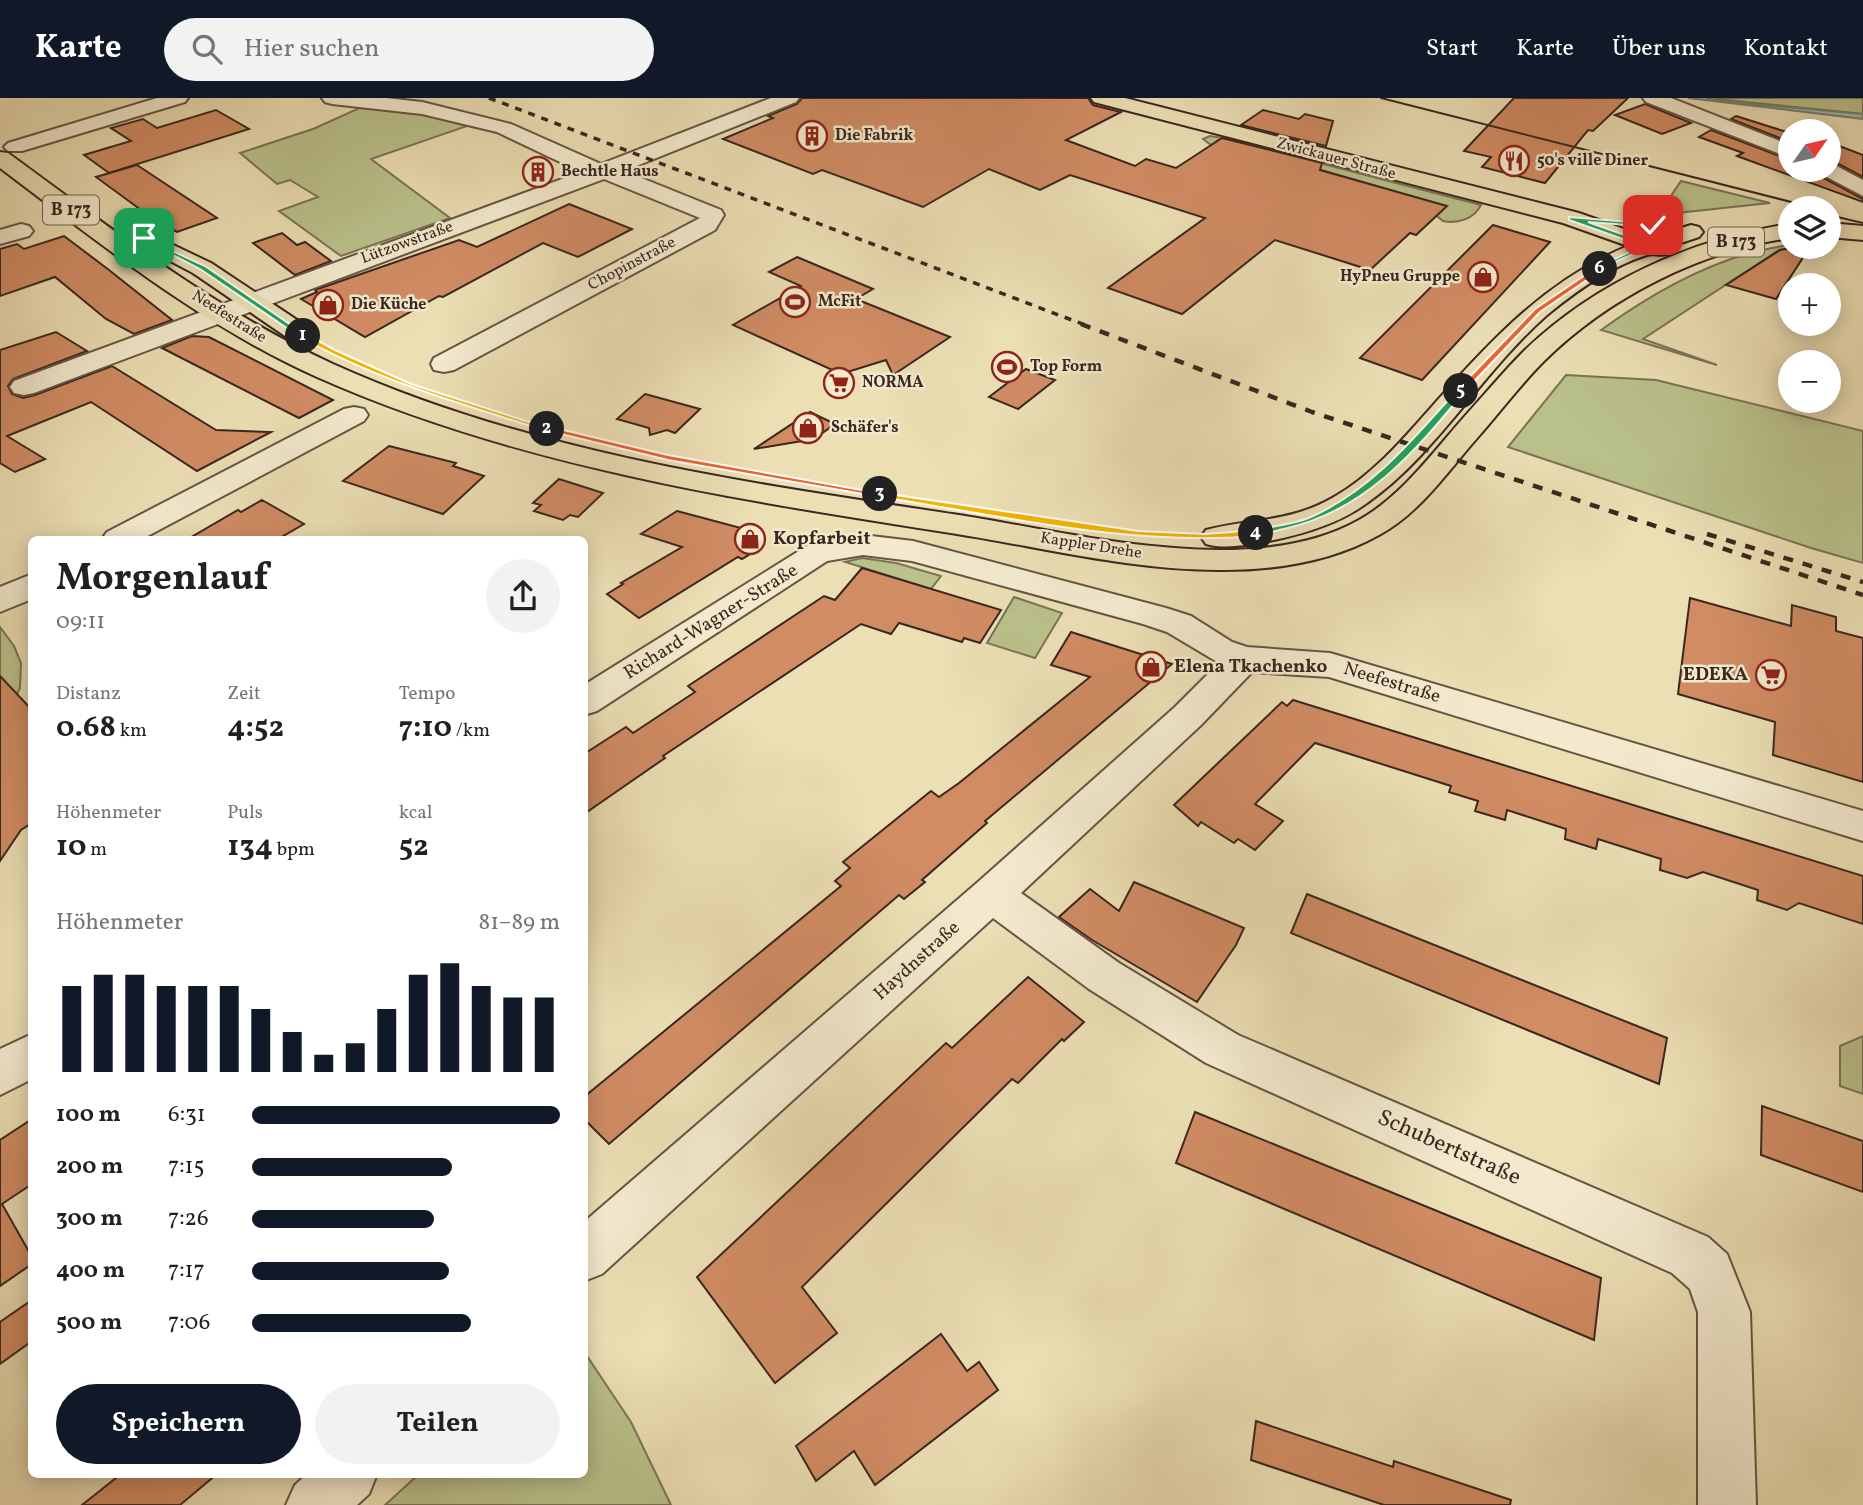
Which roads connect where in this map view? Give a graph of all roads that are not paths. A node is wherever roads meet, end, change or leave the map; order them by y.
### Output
1 (178, 98) edge
2 (332, 98) edge
3 (789, 98) edge
4 (1101, 98) edge
5 (1653, 98) edge
6 (5, 147) edge
7 (1778, 147) edge
8 (606, 172) junction
9 (1841, 176) edge
10 (1863, 189) edge
11 (1841, 215) edge
12 (1863, 215) edge
13 (1571, 218) junction
14 (1778, 219) edge
15 (1727, 225) junction
16 (1841, 231) edge
17 (1778, 233) edge
18 (1863, 233) edge
19 (1650, 245) junction
20 (1683, 260) junction
21 (249, 300) junction
22 (217, 312) junction
23 (444, 364) dead end
24 (368, 369) joint
25 (326, 371) joint
26 (24, 387) dead end
27 (354, 415) dead end
28 (124, 536) edge
29 (840, 548) joint
30 (28, 586) edge
31 (0, 601) edge
32 (1244, 659) junction
33 (588, 699) edge
34 (1863, 826) edge
35 (992, 894) junction
36 (28, 1056) edge
37 (0, 1074) edge
38 (592, 1235) edge
39 (345, 1478) edge
40 (315, 1505) edge
41 (1727, 1505) edge

1 - 6 street
2 - 8 street
3 - 8 street, Lützowstraße
4 - 13 main road, Zwickauer Straße
5 - 7 street
6 - 21 main road, Neefestraße / B 173
6 - 22 main road, Neefestraße / B 173
8 - 21 street, Lützowstraße
8 - 23 street, Chopinstraße
9 - 10 street
11 - 12 main road
13 - 15 main road, Zwickauer Straße
13 - 19 main road, Zwickauer Straße
14 - 15 main road, Zwickauer Straße / B 173
15 - 19 main road, Kappler Drehe / B 173
16 - 18 main road
17 - 20 main road, B 173
19 - 20 main road, Zwickauer Straße
19 - 24 main road, Kappler Drehe / B 173
20 - 25 main road, Kappler Drehe / B 173
21 - 22 street, Lützowstraße
21 - 24 main road, Neefestraße / B 173
22 - 25 main road, Neefestraße / B 173
22 - 26 street, Lützowstraße
27 - 28 street
29 - 32 street, Neefestraße
29 - 33 street, Richard-Wagner-Straße
30 - 31 street
32 - 34 street, Neefestraße
32 - 35 street, Haydnstraße
35 - 38 street, Haydnstraße
35 - 41 street, Schubertstraße
36 - 37 street
39 - 40 street

